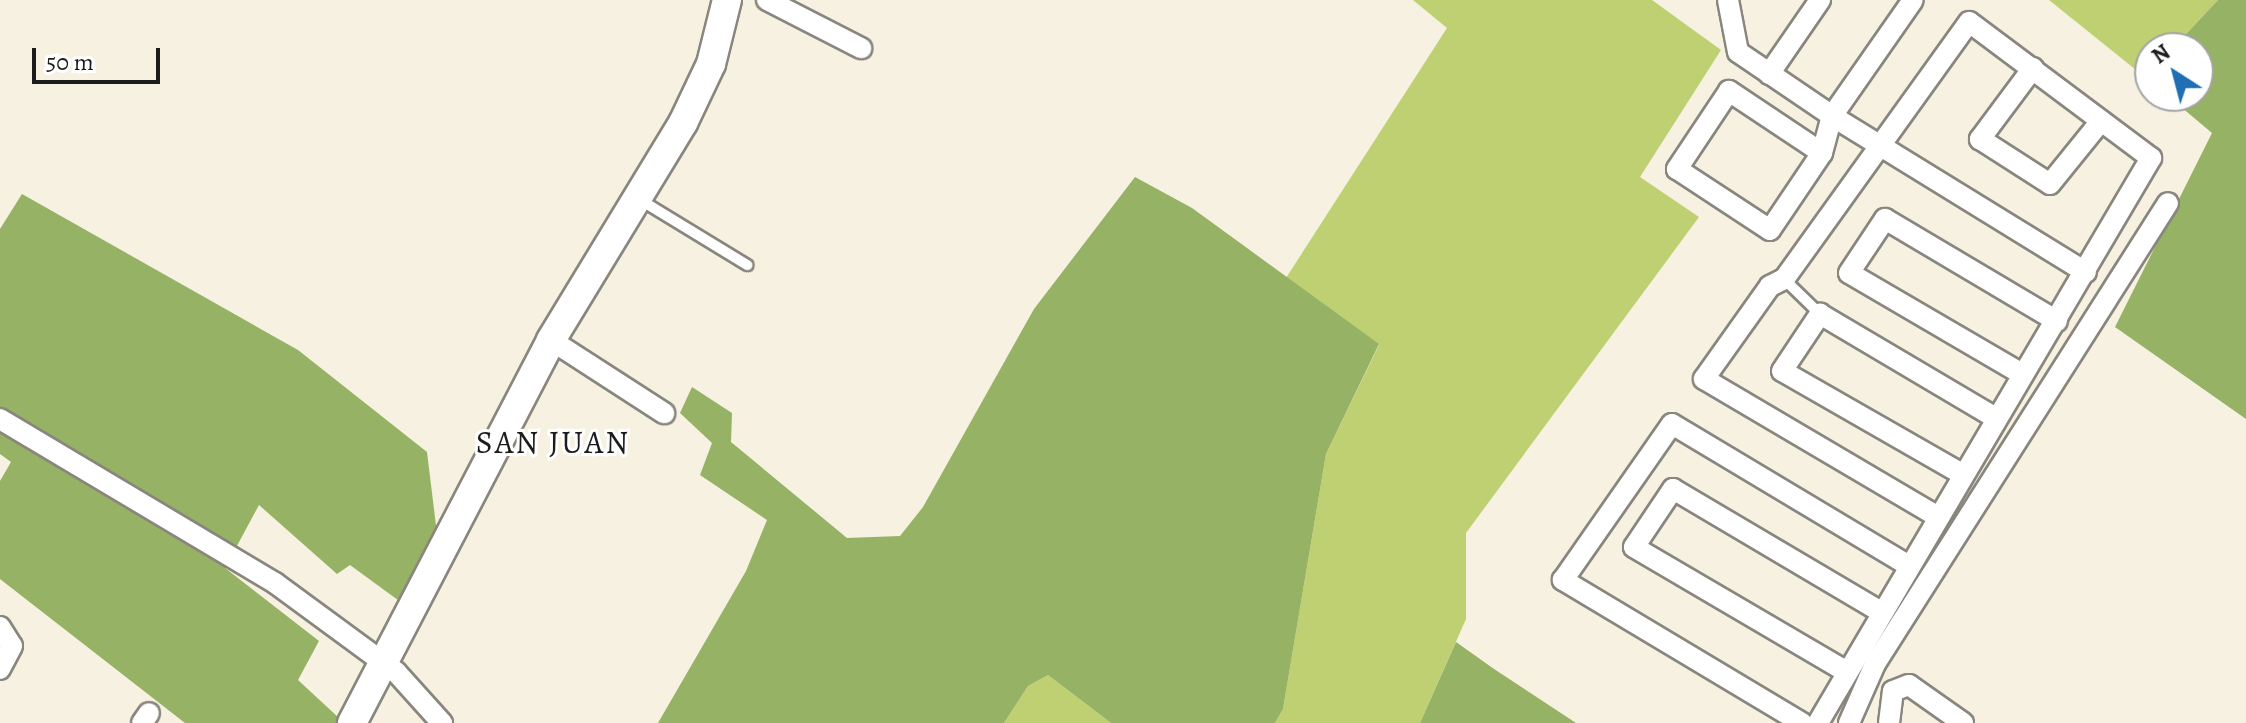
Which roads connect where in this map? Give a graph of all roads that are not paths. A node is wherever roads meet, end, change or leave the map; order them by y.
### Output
1 (727, 0) edge
2 (767, 0) edge
3 (1728, 0) edge
4 (1820, 0) edge
5 (1913, 0) edge
6 (861, 48) dead end
7 (2033, 68) junction
8 (1769, 74) junction
9 (1832, 116) junction
10 (2101, 121) junction
11 (1880, 142) junction
12 (1822, 153) junction
13 (639, 199) junction
14 (2168, 203) dead end
15 (747, 265) dead end
16 (2086, 272) junction
17 (1784, 279) junction
18 (1820, 314) junction
19 (2057, 321) junction
20 (551, 340) junction
21 (2022, 374) junction
22 (664, 413) dead end
23 (1996, 418) junction
24 (0, 419) edge
25 (1962, 474) junction
26 (1937, 516) junction
27 (1908, 565) junction
28 (1881, 612) junction
29 (0, 627) edge
30 (383, 662) junction
31 (0, 669) edge
32 (1847, 672) junction
33 (352, 723) edge
34 (442, 723) edge
35 (1802, 723) edge
36 (1818, 723) edge
37 (1849, 723) edge
38 (1889, 723) edge
39 (1963, 723) edge

1 - 13 street
2 - 6 street
3 - 8 street
4 - 8 street
5 - 9 street
7 - 10 street
7 - 10 street
7 - 11 street
8 - 9 street
9 - 11 street
9 - 12 street
10 - 16 street
11 - 16 street
11 - 17 street
12 - 12 street
13 - 15 lane
13 - 20 street
14 - 37 street
16 - 19 street
17 - 18 lane
17 - 26 street
18 - 23 street
18 - 25 street
19 - 21 street
19 - 21 street
20 - 22 street
20 - 30 street
21 - 23 street
23 - 25 street
24 - 30 street
25 - 26 street
26 - 27 street
27 - 28 street
27 - 35 street
28 - 32 street
28 - 32 street
29 - 31 street
30 - 33 street
30 - 34 street
32 - 36 street
38 - 39 street

